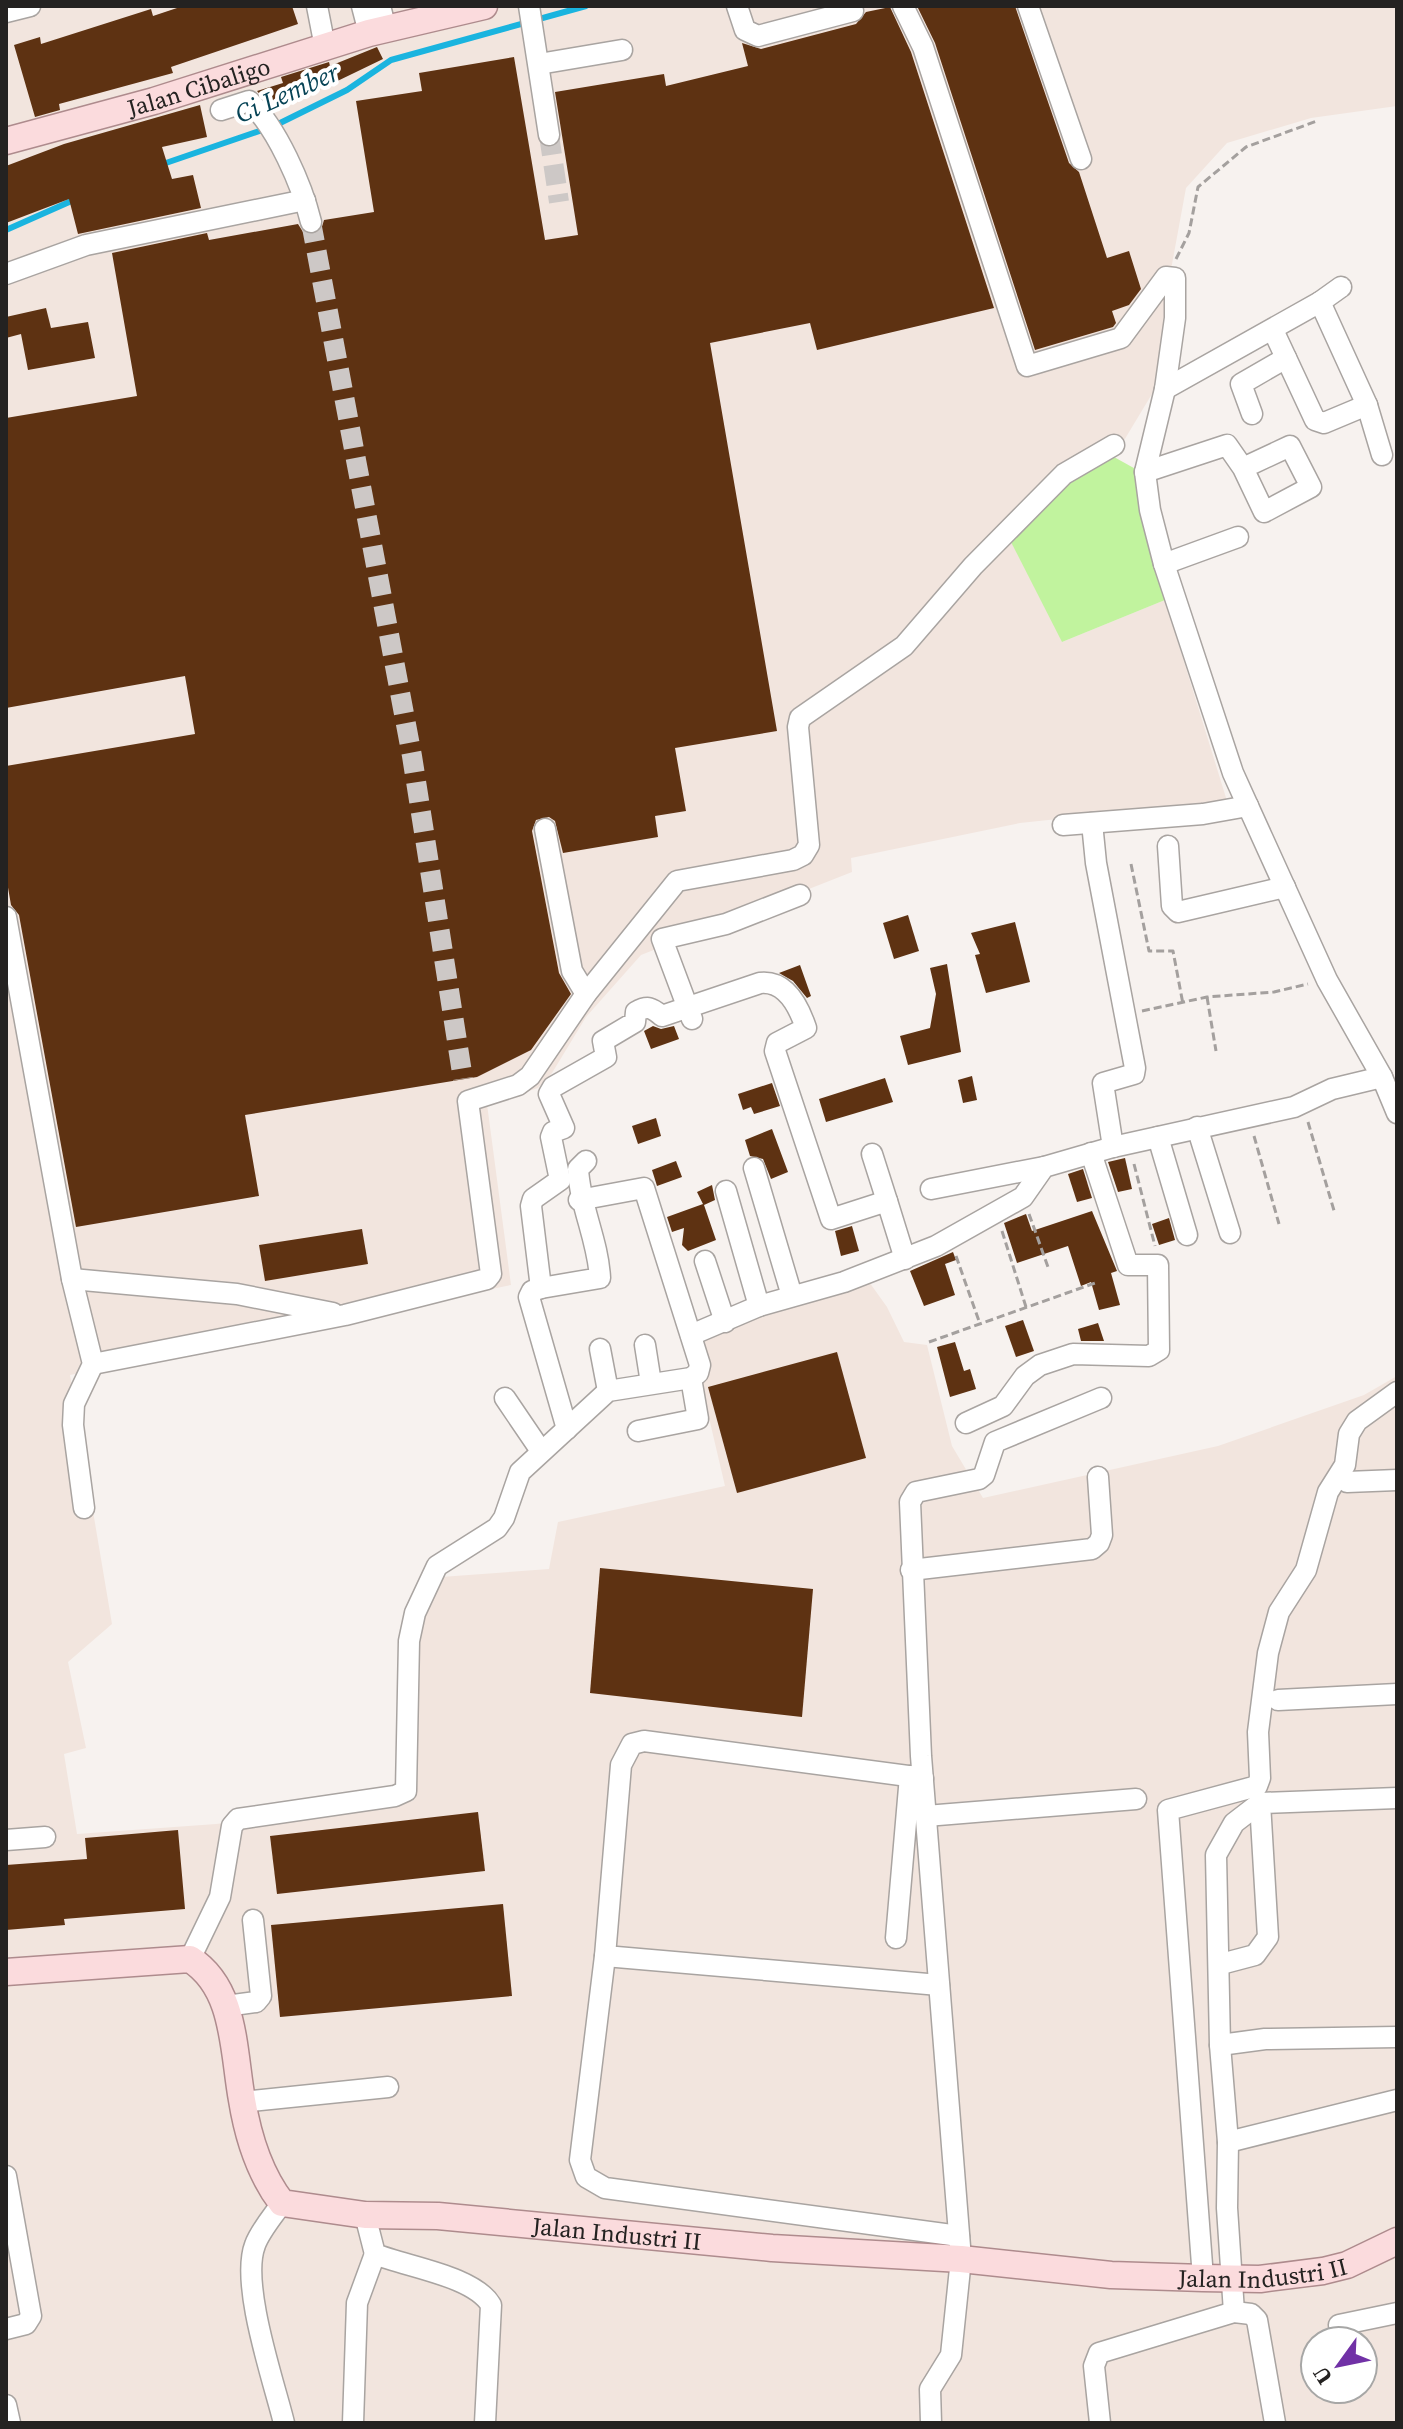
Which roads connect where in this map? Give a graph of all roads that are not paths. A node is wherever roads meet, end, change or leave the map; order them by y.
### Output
1 (30, 6) edge
2 (317, 6) edge
3 (362, 6) edge
4 (484, 6) edge
5 (737, 6) edge
6 (903, 6) edge
7 (1028, 6) edge
8 (853, 11) dead end
9 (6, 12) edge
10 (532, 16) edge
11 (378, 23) edge
12 (325, 47) junction
13 (622, 50) dead end
14 (539, 64) junction
15 (221, 110) dead end
16 (549, 135) tunnel mouth
17 (6, 141) edge
18 (1081, 159) dead end
19 (305, 200) junction
20 (311, 222) tunnel mouth
21 (6, 274) edge
22 (1341, 287) dead end
23 (1320, 302) junction
24 (1273, 330) junction
25 (1286, 358) junction
26 (1165, 389) junction
27 (1367, 405) junction
28 (1252, 414) dead end
29 (1114, 445) dead end
30 (1382, 455) dead end
31 (1243, 468) dead end
32 (1145, 472) junction
33 (1238, 537) dead end
34 (1164, 564) junction
35 (1248, 806) junction
36 (1092, 823) junction
37 (1063, 825) dead end
38 (545, 829) dead end
39 (1168, 846) dead end
40 (1285, 887) junction
41 (800, 895) dead end
42 (6, 917) edge
43 (586, 994) junction
44 (690, 1014) junction
45 (1382, 1077) junction
46 (463, 1079) tunnel mouth
47 (468, 1101) junction
48 (1397, 1113) edge
49 (1197, 1127) junction
50 (1158, 1137) junction
51 (1121, 1146) junction
52 (1091, 1153) junction
53 (872, 1154) dead end
54 (586, 1161) dead end
55 (1044, 1167) junction
56 (754, 1168) dead end
57 (931, 1189) dead end
58 (726, 1191) dead end
59 (579, 1200) junction
60 (887, 1201) junction
61 (1230, 1233) dead end
62 (1187, 1235) dead end
63 (905, 1259) junction
64 (705, 1261) dead end
65 (72, 1279) junction
66 (541, 1288) junction
67 (792, 1296) junction
68 (759, 1306) junction
69 (345, 1315) junction
70 (725, 1322) junction
71 (691, 1335) junction
72 (645, 1345) dead end
73 (600, 1349) dead end
74 (93, 1364) junction
75 (691, 1378) junction
76 (651, 1383) junction
77 (608, 1391) junction
78 (1397, 1392) edge
79 (505, 1398) dead end
80 (1101, 1398) dead end
81 (966, 1423) dead end
82 (567, 1429) junction
83 (638, 1431) dead end
84 (541, 1451) junction
85 (1098, 1477) dead end
86 (1397, 1480) edge
87 (1347, 1482) dead end
88 (84, 1508) dead end
89 (911, 1570) junction
90 (1397, 1694) edge
91 (1278, 1700) dead end
92 (917, 1777) junction
93 (1397, 1798) edge
94 (1136, 1799) dead end
95 (1260, 1803) junction
96 (926, 1816) junction
97 (45, 1837) dead end
98 (6, 1840) edge
99 (253, 1920) dead end
100 (896, 1938) dead end
101 (605, 1956) junction
102 (190, 1959) junction
103 (1221, 1964) junction
104 (6, 1972) edge
105 (939, 1985) junction
106 (226, 2006) junction
107 (1397, 2037) edge
108 (1220, 2045) junction
109 (388, 2087) dead end
110 (1397, 2100) edge
111 (242, 2102) junction
112 (1228, 2142) junction
113 (6, 2176) edge
114 (282, 2203) junction
115 (365, 2215) junction
116 (960, 2248) junction
117 (1395, 2248) edge
118 (375, 2254) junction
119 (1203, 2278) junction
120 (1234, 2279) junction
121 (1234, 2312) junction
122 (1397, 2313) edge
123 (1339, 2325) dead end
124 (6, 2329) edge
125 (6, 2405) edge
126 (10, 2423) edge
127 (284, 2423) edge
128 (353, 2423) edge
129 (485, 2423) edge
130 (931, 2423) edge
131 (1100, 2423) edge
132 (1275, 2423) edge

1 - 9 street
2 - 12 street
3 - 11 street
4 - 11 main road, Jalan Cibaligo
5 - 8 street
6 - 26 street
7 - 18 street
10 - 14 street
11 - 12 main road, Jalan Cibaligo
12 - 17 main road, Jalan Cibaligo
13 - 14 street
14 - 16 street
15 - 19 street
19 - 20 street
19 - 21 street
22 - 23 street
23 - 24 street
23 - 27 street
24 - 25 street
24 - 26 street
25 - 27 street
25 - 28 street
26 - 32 street
27 - 30 street
29 - 43 street
31 - 32 street
32 - 34 street
33 - 34 street
34 - 35 street
35 - 36 street
35 - 40 street
36 - 37 street
36 - 51 street
38 - 43 street
39 - 40 street
40 - 45 street
41 - 44 street
42 - 65 street
43 - 47 street
44 - 60 street
44 - 66 street
45 - 48 street
45 - 49 street
46 - 47 street
47 - 69 street
49 - 50 street
49 - 61 street
50 - 51 street
50 - 62 street
51 - 52 street
52 - 55 street
52 - 81 street
53 - 60 street
54 - 59 street
55 - 57 street
55 - 63 street
56 - 67 street
58 - 68 street
59 - 66 street
59 - 71 street
60 - 63 street
63 - 67 street
64 - 70 street
65 - 69 street
65 - 74 street
66 - 82 street
67 - 68 street
68 - 70 street
69 - 74 street
70 - 71 street
71 - 75 street
72 - 76 street
73 - 77 street
74 - 88 street
75 - 76 street
75 - 83 street
76 - 77 street
77 - 82 street
78 - 119 street
79 - 84 street
80 - 89 street
82 - 84 street
84 - 102 street
85 - 89 street
86 - 87 street
89 - 92 street
90 - 91 street
92 - 96 street
92 - 100 street
92 - 101 street
93 - 95 street
94 - 96 street
95 - 103 street
95 - 103 street
96 - 105 street
97 - 98 street
99 - 106 street
101 - 105 street
101 - 116 street
102 - 104 main road
102 - 106 main road
103 - 108 street
105 - 116 street
106 - 111 main road
107 - 108 street
108 - 112 street
109 - 111 street
110 - 112 street
111 - 114 main road
112 - 120 street
113 - 124 street
114 - 115 main road, Jalan Industri II
114 - 127 street
115 - 116 main road, Jalan Industri II
115 - 118 street
116 - 119 main road, Jalan Industri II
116 - 130 street
117 - 120 main road, Jalan Industri II
118 - 128 street
118 - 129 street
119 - 120 main road, Jalan Industri II
120 - 121 street
121 - 131 street
121 - 132 street
122 - 123 street
125 - 126 street

